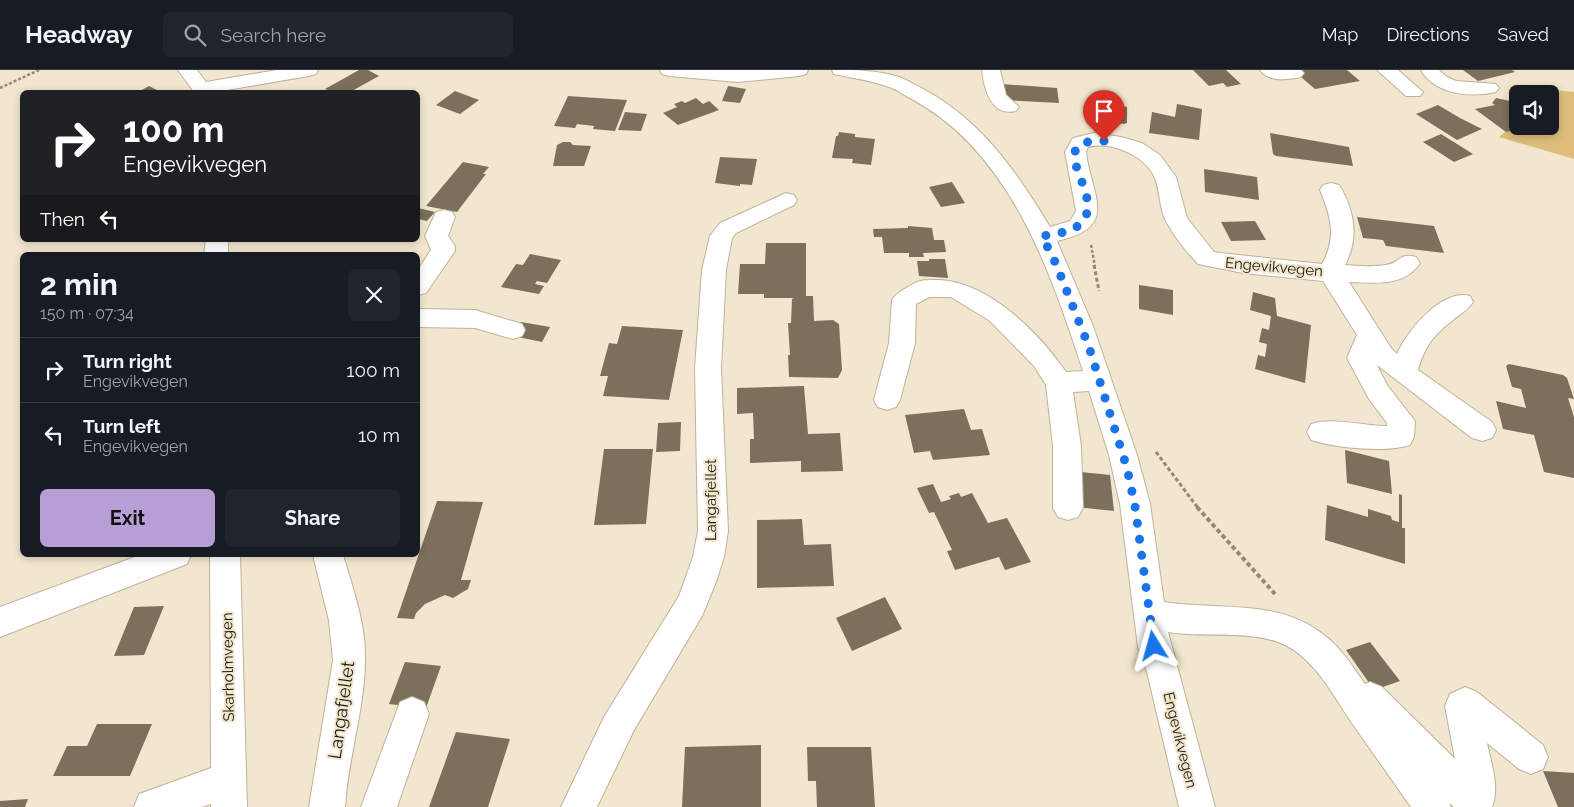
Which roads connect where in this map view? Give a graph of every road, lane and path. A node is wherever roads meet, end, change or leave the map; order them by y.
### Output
1 (39, 70) edge
2 (187, 70) edge
3 (309, 70) edge
4 (669, 70) edge
5 (797, 70) edge
6 (841, 70) edge
7 (991, 70) edge
8 (1269, 70) edge
9 (1386, 70) edge
10 (1430, 70) edge
11 (874, 73) edge
12 (1294, 73) dead end
13 (0, 88) edge
14 (1489, 88) dead end
15 (202, 90) edge
16 (208, 90) edge
17 (1414, 92) dead end
18 (1009, 107) dead end
19 (1331, 190) dead end
20 (786, 200) dead end
21 (444, 217) dead end
22 (1082, 223) junction
23 (1042, 236) junction
24 (1408, 263) dead end
25 (1330, 272) junction
26 (420, 284) edge
27 (1100, 294) dead end
28 (1461, 302) dead end
29 (420, 318) edge
30 (513, 330) dead end
31 (1369, 334) junction
32 (1404, 374) junction
33 (1099, 380) junction
34 (1058, 382) junction
35 (887, 400) dead end
36 (1482, 430) dead end
37 (1321, 432) dead end
38 (1152, 444) dead end
39 (1068, 508) dead end
40 (171, 557) edge
41 (226, 557) edge
42 (328, 557) edge
43 (1150, 615) junction
44 (0, 622) edge
45 (1295, 632) junction
46 (1348, 690) junction
47 (412, 714) dead end
48 (1531, 757) dead end
49 (229, 794) edge
50 (152, 807) edge
51 (327, 807) edge
52 (379, 807) edge
53 (579, 807) edge
54 (1197, 807) edge
55 (1433, 807) edge

1 - 13 path
2 - 15 street
3 - 16 street
4 - 5 street
6 - 11 street, Engevikvegen
7 - 18 street
8 - 12 street
9 - 17 street
10 - 14 street
11 - 23 street, Engevikvegen
19 - 25 street, Engevikvegen
20 - 53 street, Langafjellet
21 - 26 street
22 - 23 street
22 - 25 street, Engevikvegen
22 - 27 path
23 - 33 street, Engevikvegen
24 - 25 street, Engevikvegen
25 - 31 street, Engevikvegen
28 - 32 street
29 - 30 street
31 - 32 street, Engevikvegen
31 - 37 street
32 - 36 street, Engevikvegen
33 - 34 street
33 - 43 street, Engevikvegen
34 - 35 street
34 - 39 street
38 - 45 path
40 - 44 street
41 - 49 street, Skarholmvegen
42 - 51 street, Langafjellet
43 - 45 street
43 - 54 street, Engevikvegen
45 - 46 street
46 - 48 street
46 - 55 street
47 - 52 street
49 - 50 street, Skarholmvegen

